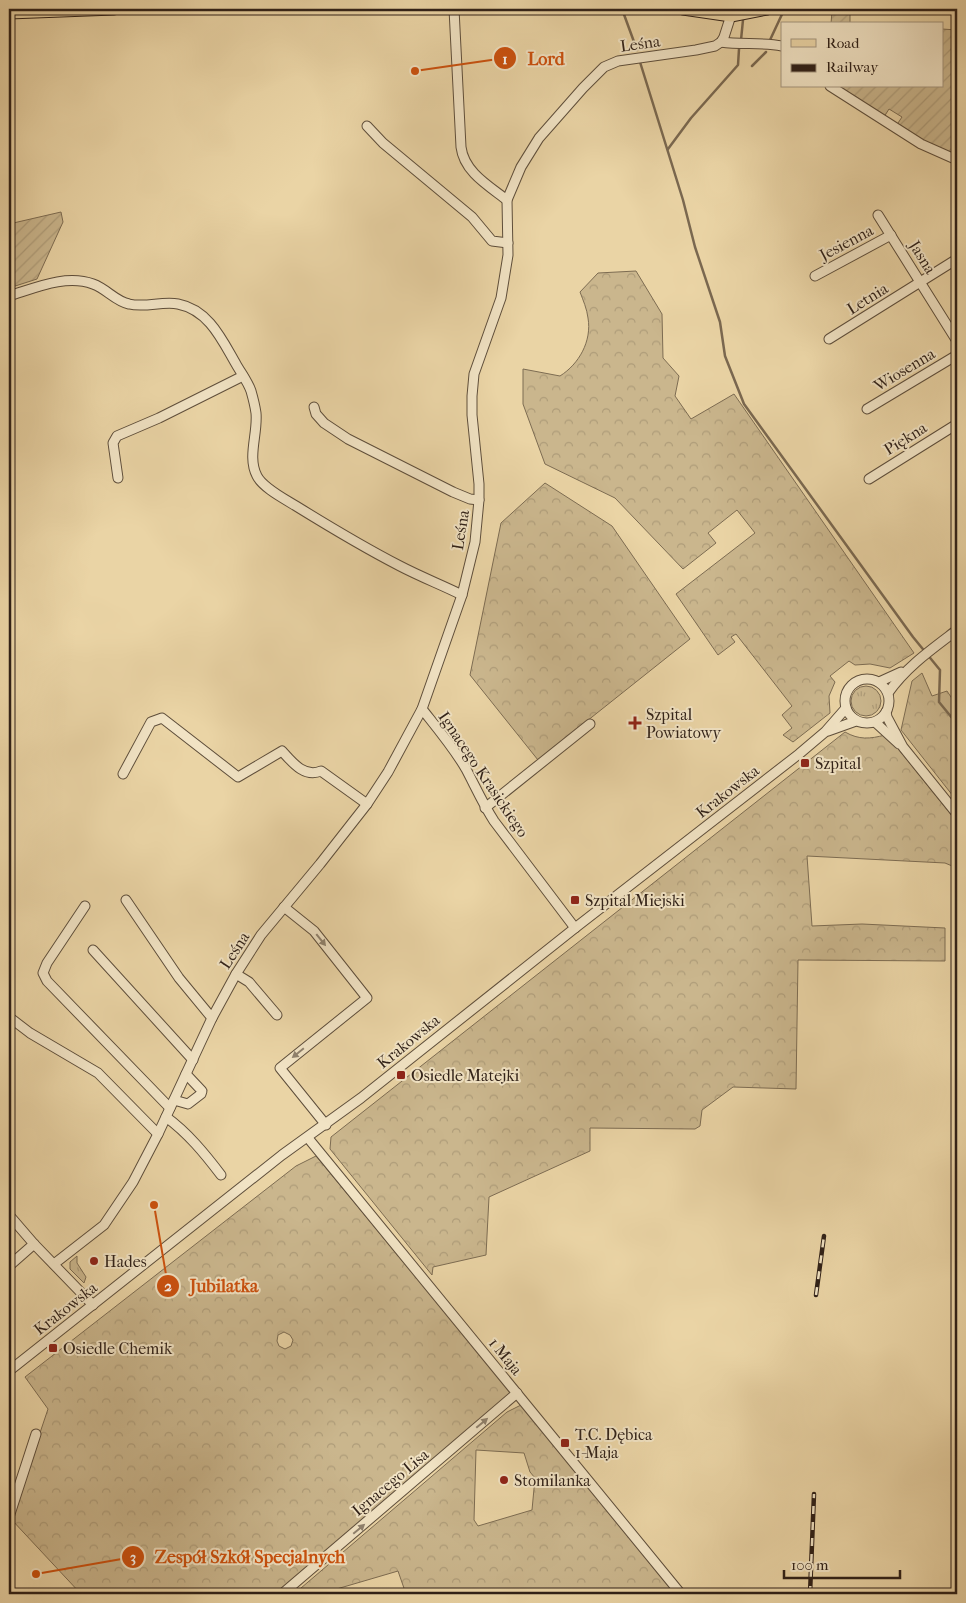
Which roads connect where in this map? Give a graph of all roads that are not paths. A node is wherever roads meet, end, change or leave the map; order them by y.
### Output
1 (114, 9) edge
2 (454, 9) edge
3 (682, 9) edge
4 (767, 9) edge
5 (732, 12) edge
6 (9, 13) edge
7 (720, 42) junction
8 (781, 46) edge
9 (833, 88) edge
10 (367, 126) dead end
11 (957, 160) edge
12 (507, 200) junction
13 (878, 215) dead end
14 (891, 235) junction
15 (508, 243) junction
16 (957, 259) edge
17 (814, 276) dead end
18 (921, 282) junction
19 (9, 296) edge
20 (829, 339) dead end
21 (957, 341) edge
22 (957, 354) edge
23 (243, 376) junction
24 (314, 407) dead end
25 (867, 409) dead end
26 (957, 424) edge
27 (118, 478) dead end
28 (869, 479) dead end
29 (479, 500) junction
30 (462, 595) junction
31 (956, 631) edge
32 (908, 668) junction
33 (879, 682) junction
34 (888, 693) junction
35 (846, 708) junction
36 (422, 709) junction
37 (886, 712) junction
38 (856, 721) junction
39 (875, 722) junction
40 (590, 724) dead end
41 (825, 732) junction
42 (903, 747) junction
43 (123, 774) dead end
44 (367, 804) junction
45 (485, 808) junction
46 (957, 814) edge
47 (126, 900) dead end
48 (85, 906) dead end
49 (284, 907) junction
50 (575, 928) junction
51 (93, 950) dead end
52 (236, 974) junction
53 (277, 1016) dead end
54 (9, 1017) edge
55 (212, 1018) junction
56 (193, 1060) junction
57 (186, 1074) junction
58 (172, 1104) junction
59 (166, 1117) junction
60 (326, 1125) junction
61 (158, 1134) junction
62 (308, 1138) junction
63 (222, 1175) dead end
64 (9, 1215) edge
65 (34, 1244) junction
66 (54, 1264) junction
67 (9, 1266) edge
68 (93, 1305) junction
69 (9, 1371) edge
70 (517, 1394) junction
71 (36, 1434) dead end
72 (9, 1517) edge
73 (282, 1594) edge
74 (681, 1594) edge

1 - 6 main road
2 - 12 street
3 - 5 main road
4 - 5 main road
5 - 7 street
7 - 8 street
7 - 12 street, Leśna
9 - 11 street
10 - 15 street
12 - 15 street, Leśna
13 - 14 street, Jasna
14 - 17 street, Jesienna
14 - 18 street, Jasna
15 - 29 street, Leśna
16 - 18 street, Letnia
18 - 20 street, Letnia
18 - 21 street, Jasna
19 - 23 street
22 - 25 street, Wiosenna
23 - 27 street
23 - 30 street
24 - 29 street
26 - 28 street, Piękna
29 - 30 street, Leśna
30 - 36 street, Leśna
31 - 32 street
32 - 33 street
32 - 34 street
33 - 34 street
33 - 35 street
34 - 37 street
35 - 38 street
35 - 41 street, Krakowska
36 - 44 street, Leśna
36 - 45 street, Ignacego Krasickiego
37 - 39 street
37 - 42 street
38 - 39 street
38 - 41 street, Krakowska
39 - 42 street
40 - 45 street
41 - 50 street, Krakowska
42 - 46 street
43 - 44 street
44 - 49 street, Leśna
45 - 50 street, Ignacego Krasickiego
47 - 55 street
48 - 58 street
49 - 52 street, Leśna
49 -> 60 street
50 - 60 street, Krakowska
51 - 56 street
52 - 53 street
52 - 55 street, Leśna
54 - 61 street
55 - 56 street, Leśna
56 - 57 street, Leśna
57 - 58 street, Leśna
57 - 58 street
58 - 59 street, Leśna
59 - 61 street, Leśna
59 - 63 street
60 - 62 street, Krakowska
61 - 66 street, Leśna
62 - 68 street, Krakowska
62 - 70 street, 1 Maja
64 - 65 street
65 - 66 street
65 - 67 street
66 - 68 street
68 - 69 street, Krakowska
73 -> 70 street, Ignacego Lisa
70 - 74 street, 1 Maja
71 - 72 street

